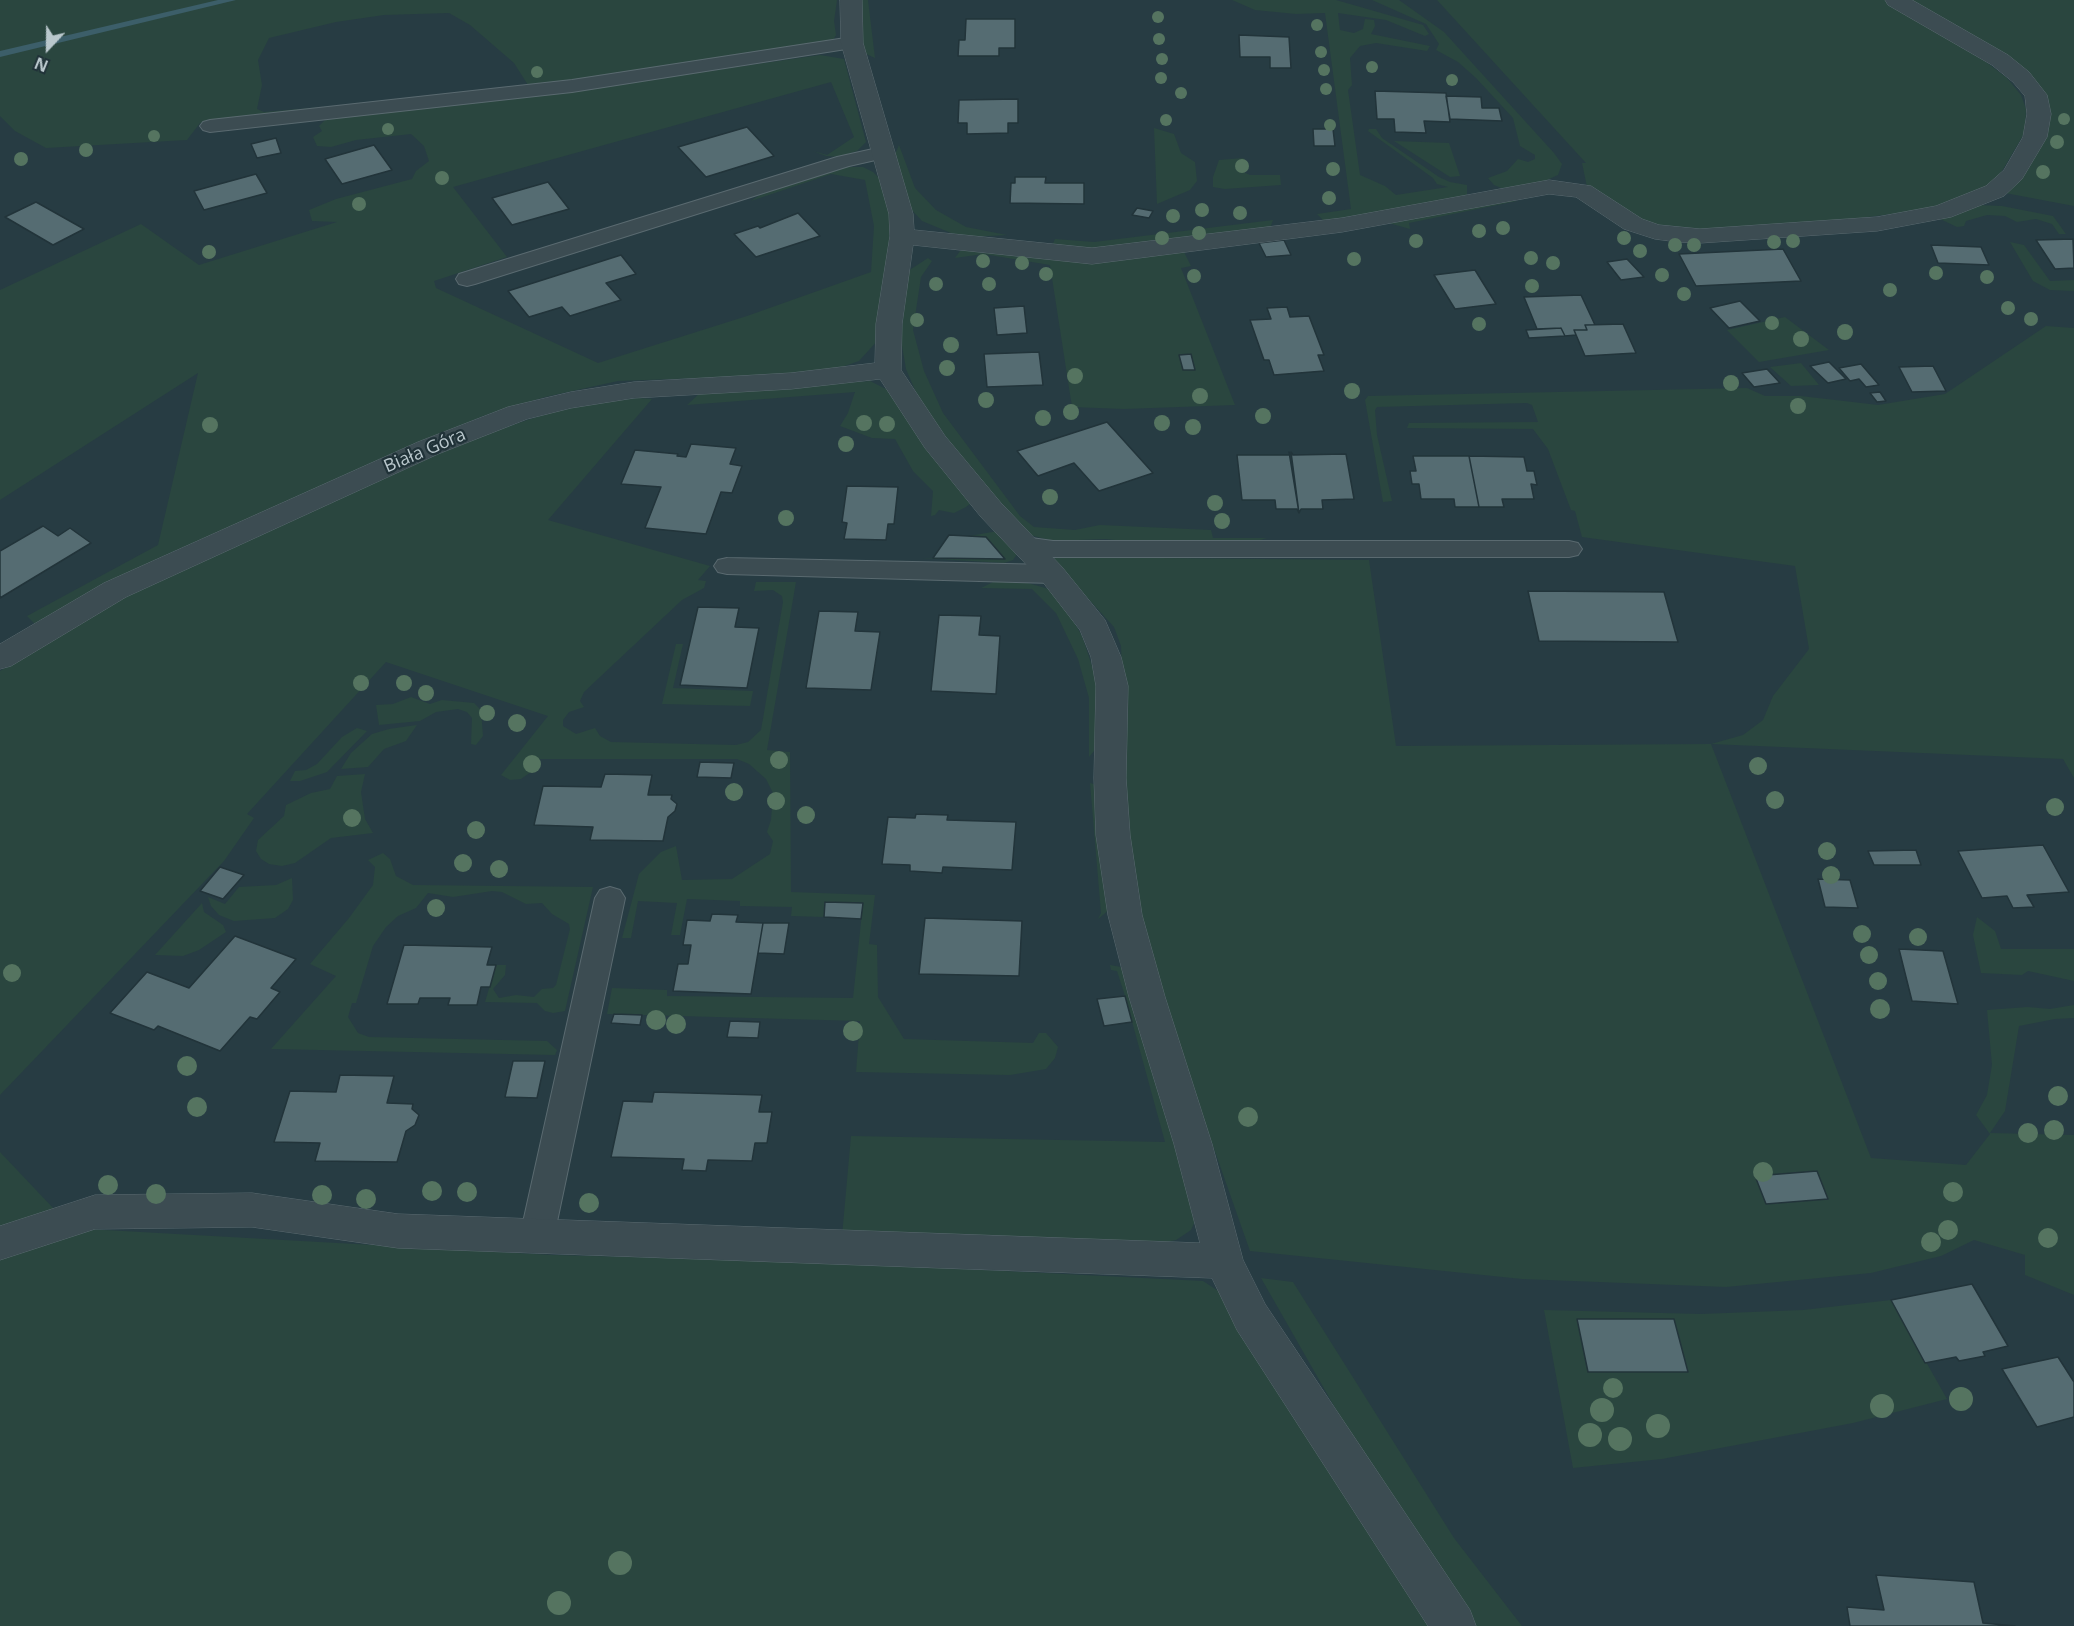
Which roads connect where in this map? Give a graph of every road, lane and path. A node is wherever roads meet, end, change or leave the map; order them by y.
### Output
1 (851, 0) edge
2 (1896, 0) edge
3 (852, 43) junction
4 (210, 126) dead end
5 (882, 153) junction
6 (902, 236) junction
7 (467, 279) dead end
8 (888, 370) junction
9 (1024, 545) junction
10 (1569, 549) dead end
11 (727, 566) dead end
12 (1052, 574) junction
13 (0, 658) edge
14 (610, 898) dead end
15 (537, 1236) junction
16 (0, 1243) edge
17 (1224, 1261) junction
18 (1454, 1626) edge

1 - 3 street
2 - 6 street
3 - 4 lane
3 - 5 street
5 - 6 street
5 - 7 lane
6 - 8 street
8 - 9 street
8 - 13 street, Biała Góra
9 - 10 lane
9 - 12 street
11 - 12 lane
12 - 17 street
14 - 15 lane
15 - 16 street
15 - 17 street
17 - 18 street

